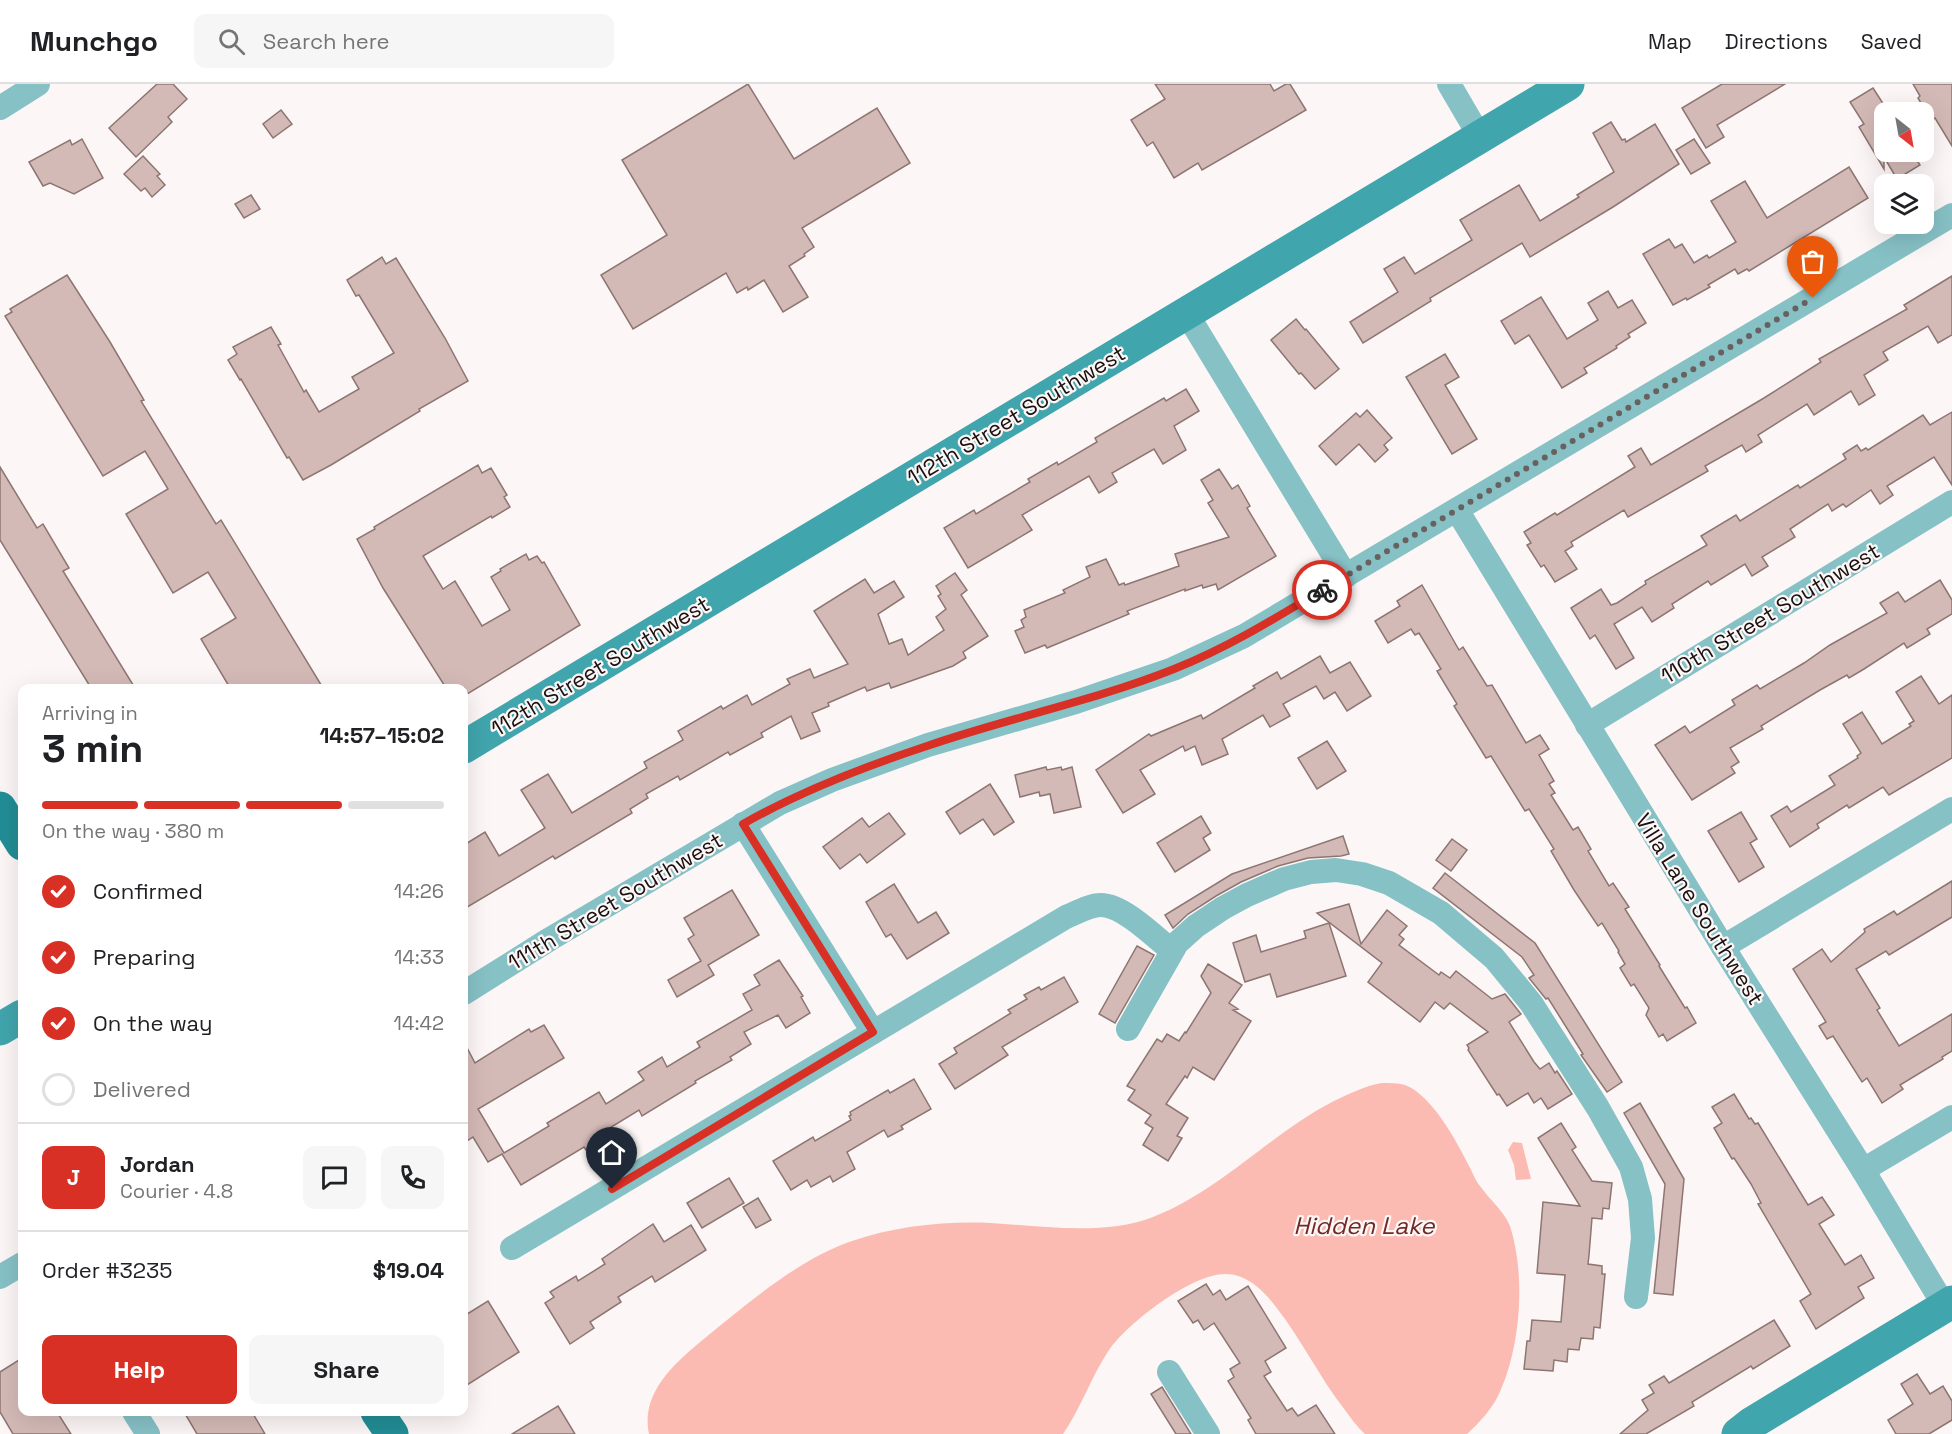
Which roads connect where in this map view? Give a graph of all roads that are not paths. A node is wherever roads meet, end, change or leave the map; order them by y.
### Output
1 (38, 84) edge
2 (1449, 84) edge
3 (1568, 84) edge
4 (0, 108) edge
5 (1480, 137) junction
6 (1952, 215) edge
7 (1187, 314) junction
8 (1952, 502) edge
9 (1457, 510) junction
10 (1346, 576) junction
11 (1587, 725) junction
12 (468, 745) edge
13 (0, 808) edge
14 (1952, 809) edge
15 (743, 824) junction
16 (18, 837) edge
17 (1723, 947) junction
18 (1172, 951) junction
19 (468, 991) edge
20 (18, 1018) edge
21 (0, 1029) edge
22 (1128, 1029) dead end
23 (873, 1032) junction
24 (1952, 1117) edge
25 (1863, 1170) junction
26 (512, 1248) dead end
27 (18, 1266) edge
28 (0, 1277) edge
29 (1636, 1297) dead end
30 (1948, 1304) edge
31 (1169, 1372) dead end
32 (137, 1416) edge
33 (380, 1416) edge
34 (148, 1434) edge
35 (392, 1434) edge
36 (1208, 1434) edge
37 (1738, 1434) edge

1 - 4 street
2 - 5 street
3 - 5 street, 112th Street Southwest
5 - 7 street, 112th Street Southwest
6 - 9 street, 111th Street Southwest
7 - 10 street
7 - 12 street, 112th Street Southwest
8 - 11 street, 110th Street Southwest
9 - 10 street, 111th Street Southwest
9 - 11 street, Villa Lane Southwest
10 - 15 street, 111th Street Southwest
11 - 17 street, Villa Lane Southwest
13 - 16 main road
14 - 17 street
15 - 19 street, 111th Street Southwest
15 - 23 street
17 - 25 street, Villa Lane Southwest
18 - 22 street
18 - 23 street
18 - 29 street
20 - 21 street
23 - 26 street
24 - 25 street
25 - 30 street, Villa Lane Southwest
27 - 28 street
30 - 37 street
31 - 36 street
32 - 34 street
33 - 35 main road

